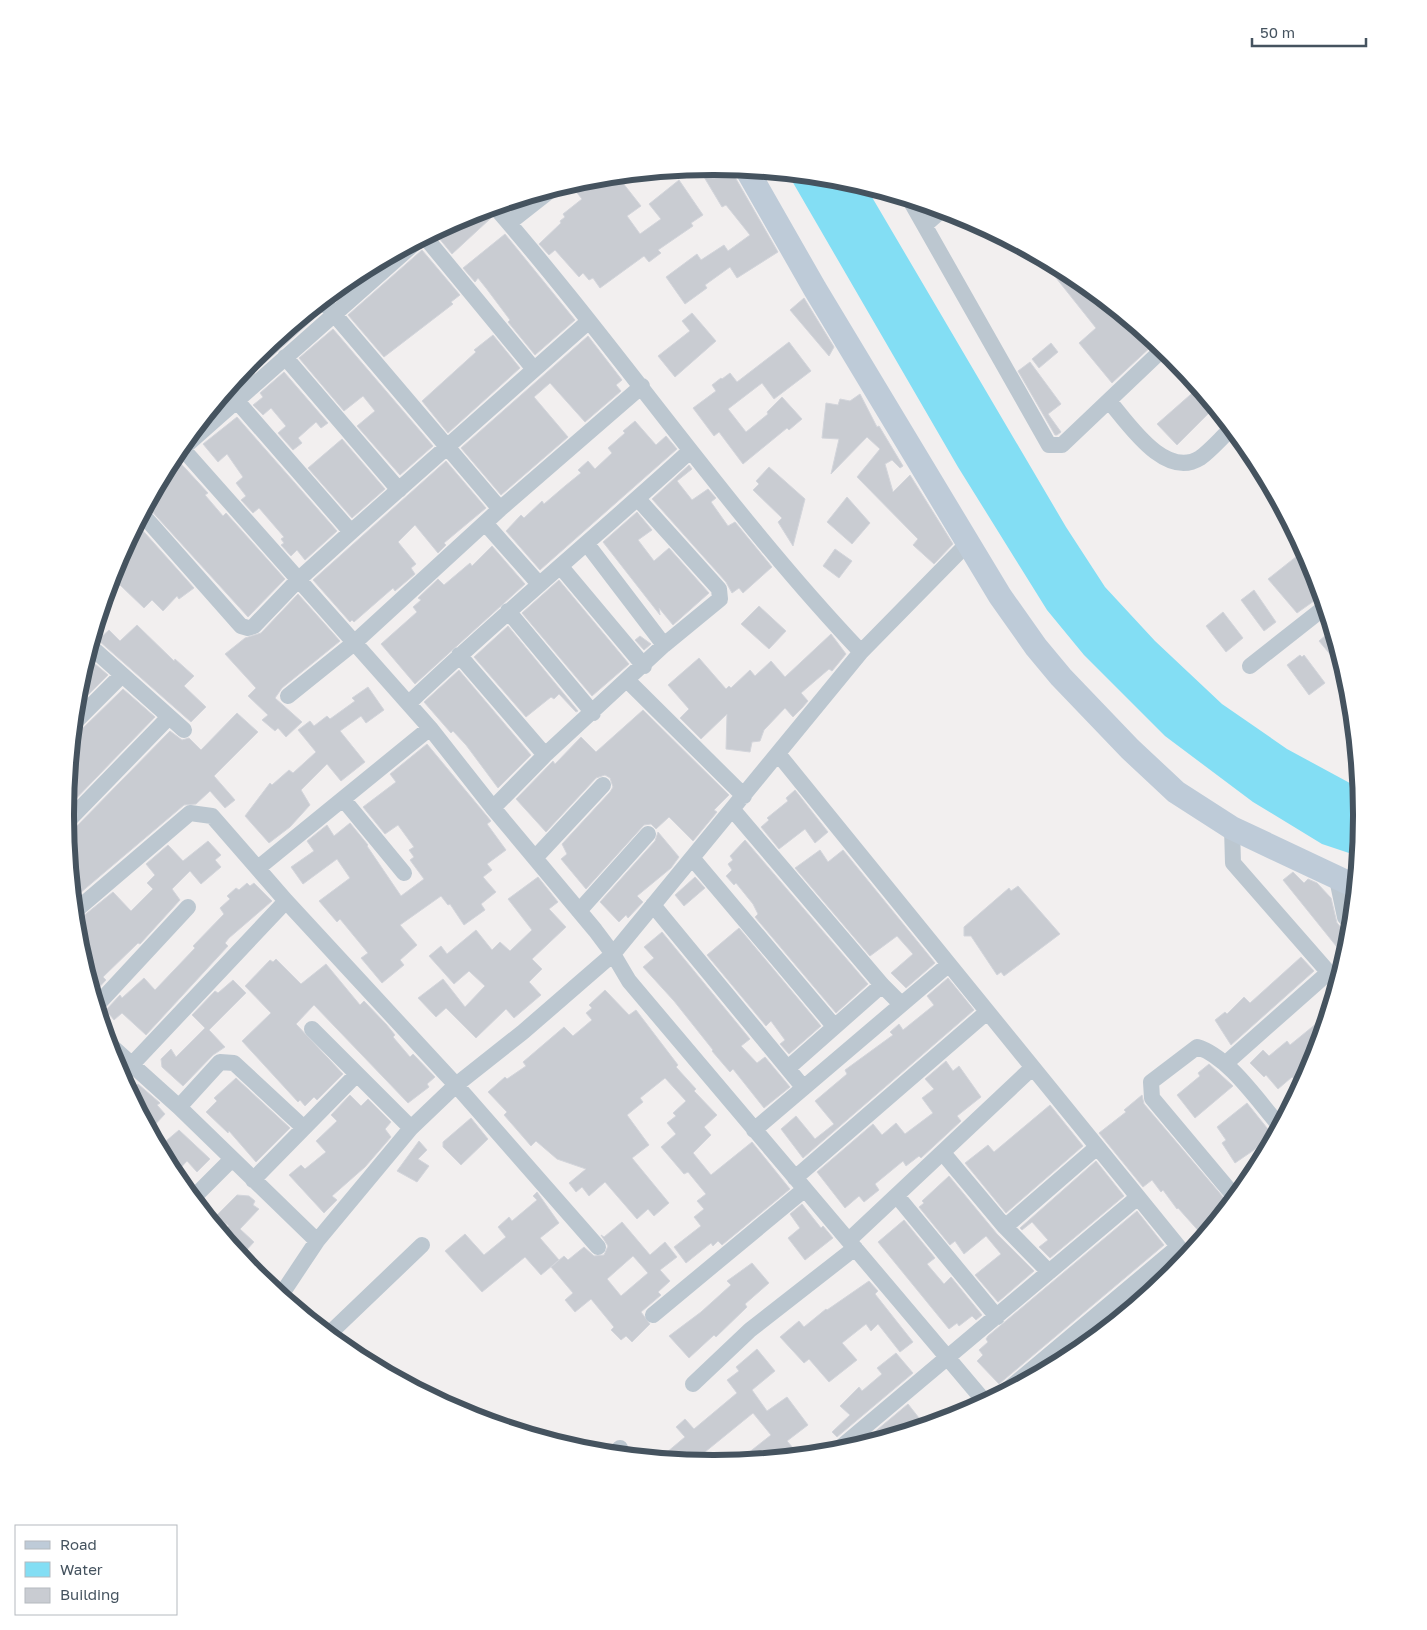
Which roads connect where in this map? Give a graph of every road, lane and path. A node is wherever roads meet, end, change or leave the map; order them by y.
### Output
1 (751, 177) edge
2 (538, 200) edge
3 (915, 208) edge
4 (500, 212) edge
5 (936, 215) edge
6 (509, 223) junction
7 (925, 225) junction
8 (430, 242) edge
9 (396, 260) edge
10 (327, 305) edge
11 (336, 314) junction
12 (589, 321) junction
13 (1158, 355) edge
14 (285, 357) junction
15 (533, 368) junction
16 (642, 386) junction
17 (231, 399) edge
18 (1109, 402) junction
19 (216, 413) edge
20 (1227, 434) edge
21 (449, 447) junction
22 (690, 451) junction
23 (186, 454) edge
24 (399, 490) junction
25 (638, 499) junction
26 (500, 510) junction
27 (147, 519) edge
28 (485, 523) junction
29 (351, 532) junction
30 (968, 543) junction
31 (587, 544) junction
32 (561, 567) junction
33 (298, 580) junction
34 (539, 584) junction
35 (508, 611) junction
36 (1320, 612) edge
37 (354, 643) junction
38 (664, 645) junction
39 (96, 651) edge
40 (862, 652) junction
41 (459, 655) junction
42 (644, 666) junction
43 (1250, 666) dead end
44 (122, 675) junction
45 (628, 681) junction
46 (288, 696) dead end
47 (409, 704) junction
48 (594, 713) junction
49 (82, 715) edge
50 (169, 717) junction
51 (430, 728) junction
52 (184, 730) dead end
53 (545, 755) junction
54 (779, 755) junction
55 (604, 785) dead end
56 (744, 796) junction
57 (343, 799) junction
58 (493, 808) junction
59 (733, 810) junction
60 (74, 815) edge
61 (1232, 828) junction
62 (648, 834) dead end
63 (535, 858) junction
64 (693, 859) junction
65 (258, 868) junction
66 (404, 873) dead end
67 (1346, 882) edge
68 (286, 901) junction
69 (653, 905) junction
70 (80, 907) edge
71 (188, 907) dead end
72 (579, 911) junction
73 (1345, 916) edge
74 (613, 954) junction
75 (948, 965) junction
76 (1332, 976) edge
77 (1332, 978) edge
78 (882, 985) junction
79 (102, 1000) edge
80 (902, 1004) junction
81 (988, 1012) junction
82 (834, 1026) junction
83 (312, 1029) dead end
84 (1226, 1064) junction
85 (788, 1068) junction
86 (1032, 1068) junction
87 (127, 1071) edge
88 (356, 1075) junction
89 (456, 1085) junction
90 (803, 1087) junction
91 (179, 1108) junction
92 (1275, 1121) edge
93 (304, 1128) junction
94 (411, 1128) junction
95 (754, 1130) junction
96 (1096, 1148) junction
97 (943, 1153) junction
98 (231, 1160) junction
99 (253, 1180) junction
100 (800, 1184) junction
101 (1230, 1191) edge
102 (198, 1193) edge
103 (897, 1196) junction
104 (1138, 1197) junction
105 (1005, 1227) junction
106 (317, 1241) junction
107 (852, 1244) junction
108 (422, 1245) dead end
109 (598, 1246) dead end
110 (1181, 1251) edge
111 (1174, 1258) edge
112 (1049, 1272) junction
113 (285, 1289) edge
114 (653, 1315) dead end
115 (997, 1317) junction
116 (333, 1330) edge
117 (947, 1358) junction
118 (1037, 1367) edge
119 (693, 1384) dead end
120 (980, 1396) edge
121 (849, 1440) edge

1 - 30 street
2 - 6 street
3 - 7 street
4 - 6 street
5 - 7 street
6 - 12 street
7 - 18 street
8 - 15 street
9 - 11 street
10 - 11 street
11 - 14 street
11 - 21 street
12 - 15 street
12 - 16 street
13 - 18 street
14 - 17 street
14 - 24 street
15 - 21 street
16 - 22 street
16 - 26 street
17 - 19 street
17 - 29 street
18 - 20 street
21 - 24 street
21 - 26 street
22 - 25 street
22 - 40 street
23 - 33 street
24 - 29 street
25 - 31 street
25 - 38 street
26 - 28 street
27 - 33 street
28 - 34 street
28 - 37 street
29 - 33 street
30 - 40 street
30 - 61 street
31 - 32 street
31 - 38 street
32 - 34 street
32 - 42 street
33 - 37 street
34 - 35 street
35 - 41 street
35 - 48 street
36 - 43 street
37 - 46 street
37 - 47 street
38 - 42 street
39 - 44 street
40 - 54 street
41 - 47 street
41 - 53 street
42 - 45 street
44 - 49 street
44 - 50 street
45 - 48 street
45 - 56 street
47 - 51 street
48 - 53 street
50 - 52 street
50 - 60 street
51 - 57 street
51 - 58 street
53 - 58 street
54 - 56 street
54 - 75 street
55 - 63 street
56 - 59 street
57 - 65 street
57 - 66 street
58 - 63 street
59 - 64 street
59 - 78 street
61 - 67 street
61 - 76 street
62 - 72 street
63 - 72 street
64 - 69 street
64 - 82 street
65 - 68 street
65 - 70 street
67 - 73 street
68 - 87 street
68 - 89 street
69 - 74 street
69 - 85 street
71 - 79 street
72 - 74 street
74 - 89 street
74 - 95 street
75 - 80 street
75 - 81 street
77 - 84 street
78 - 80 street
78 - 82 street
80 - 90 street
81 - 86 street
81 - 100 street
82 - 85 street
83 - 88 street
84 - 92 street
84 - 101 street
85 - 90 street
86 - 96 street
86 - 97 street
87 - 91 street
88 - 93 street
88 - 94 street
89 - 94 street
89 - 109 street
90 - 95 street
91 - 93 street
91 - 98 street
93 - 99 street
94 - 106 street
95 - 100 street
96 - 104 street
96 - 105 street
97 - 103 street
97 - 105 street
98 - 99 street
98 - 102 street
99 - 106 street
100 - 107 street
100 - 114 street
103 - 107 street
103 - 115 street
104 - 110 street
104 - 112 street
105 - 112 street
106 - 113 street
107 - 117 street
107 - 119 street
108 - 116 street
111 - 118 street
112 - 115 street
115 - 117 street
117 - 120 street
117 - 121 street

